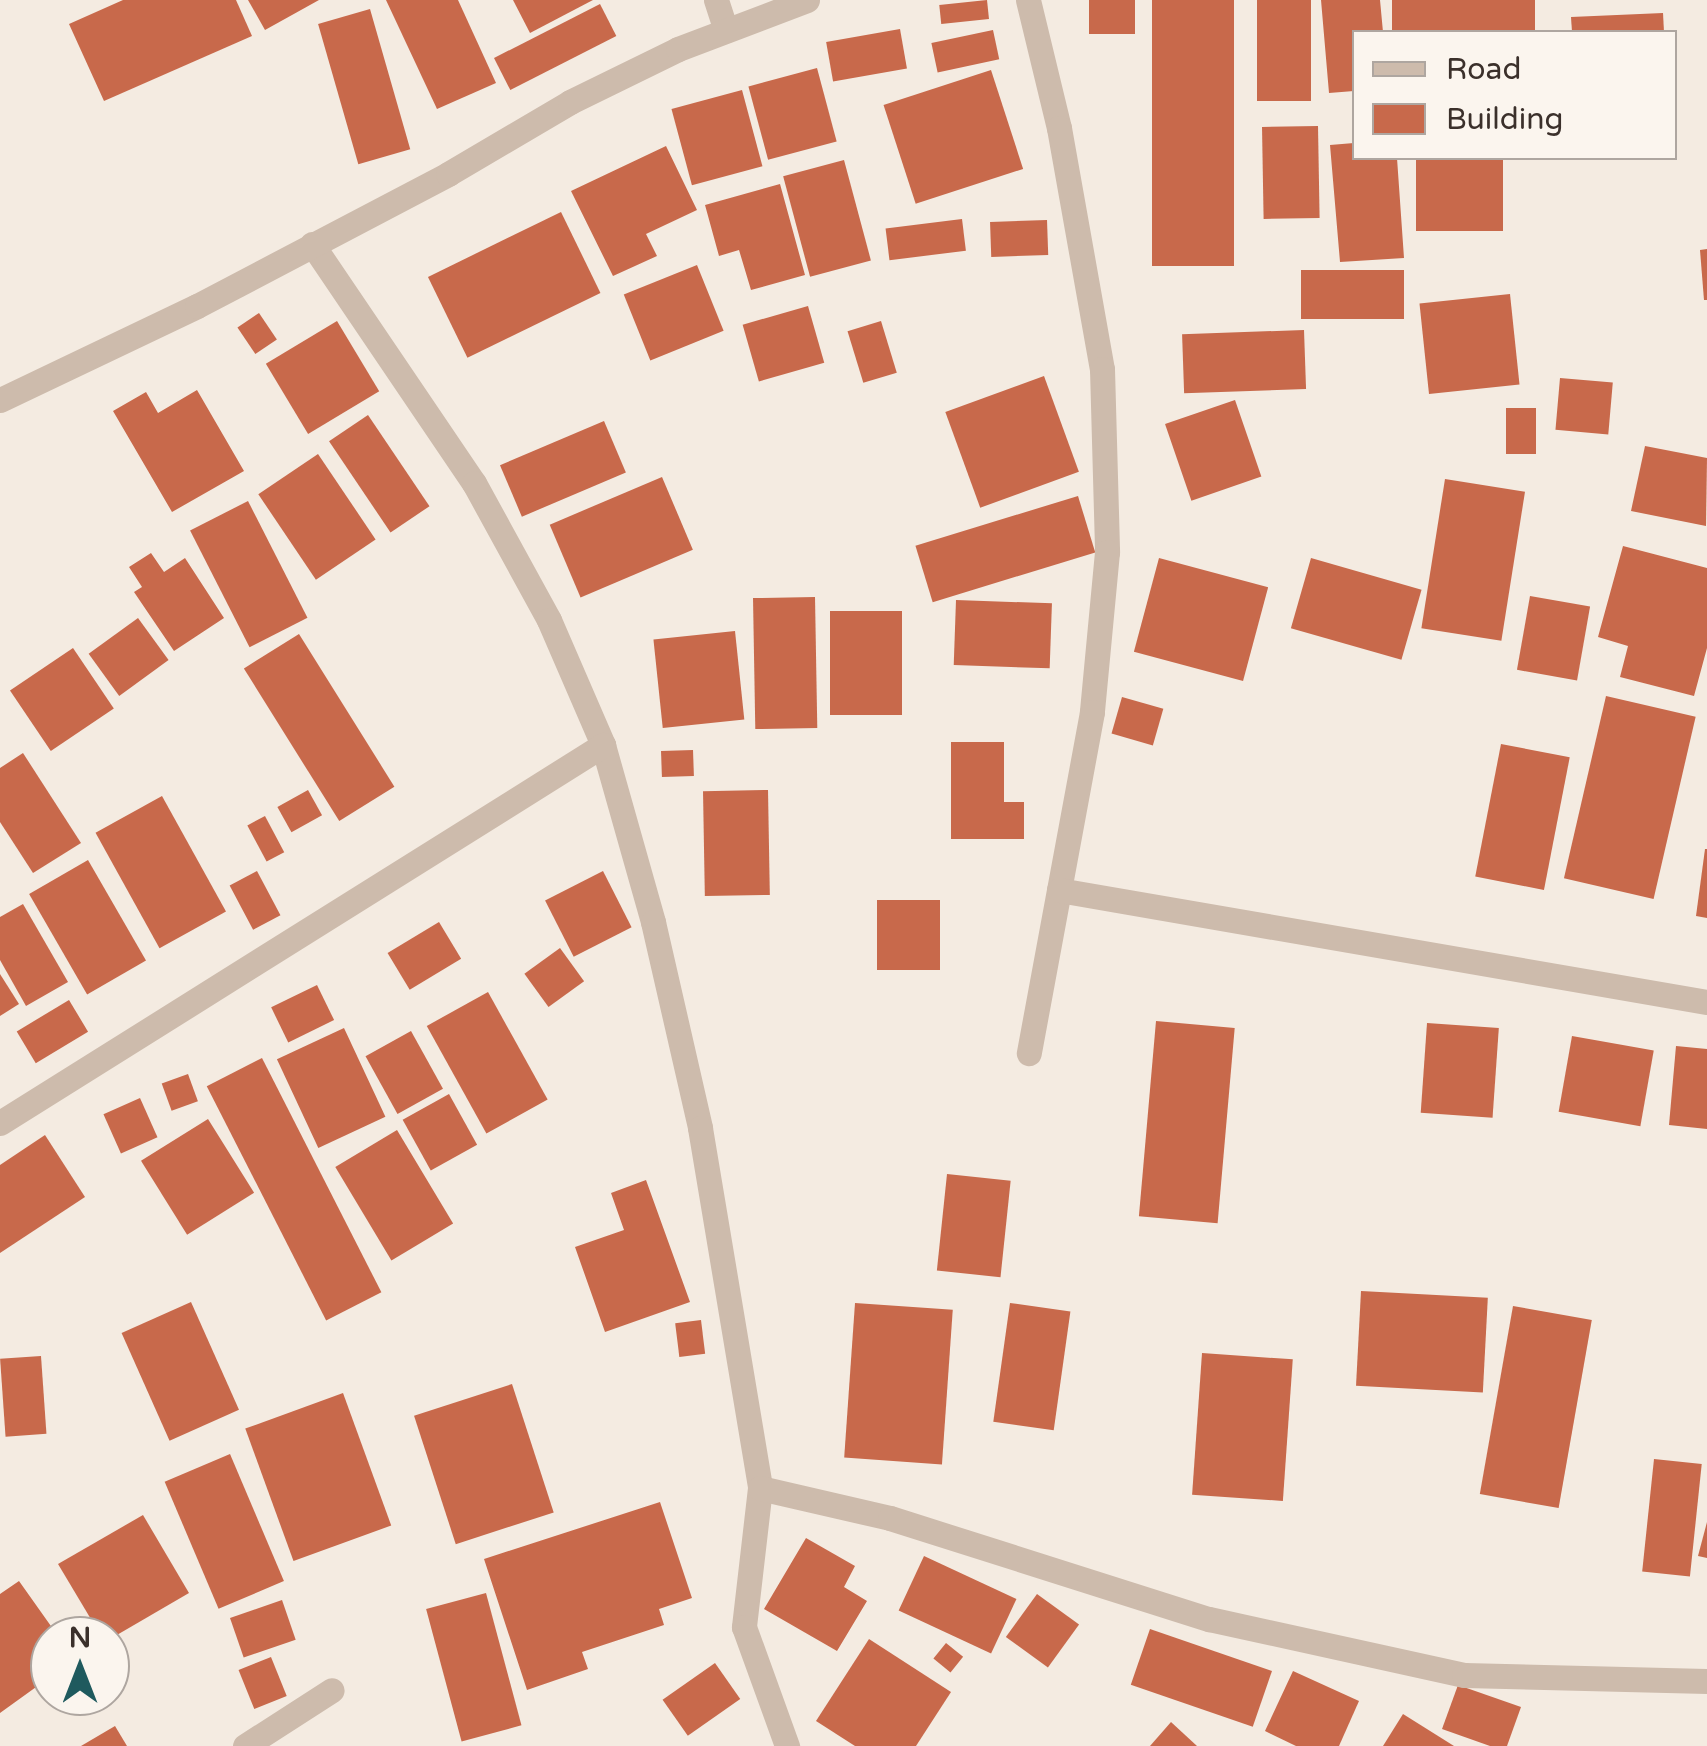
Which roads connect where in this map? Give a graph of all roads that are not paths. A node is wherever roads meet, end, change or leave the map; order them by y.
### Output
1 (716, 0) edge
2 (806, 0) edge
3 (1028, 0) edge
4 (726, 30) junction
5 (312, 244) junction
6 (0, 400) edge
7 (603, 745) junction
8 (1059, 890) junction
9 (1707, 1002) edge
10 (1029, 1053) dead end
11 (0, 1124) edge
12 (760, 1488) junction
13 (1707, 1681) edge
14 (332, 1690) dead end
15 (245, 1746) edge
16 (787, 1746) edge

1 - 4 street
2 - 4 street
3 - 8 street
4 - 5 street
5 - 6 street
5 - 7 street
7 - 11 street
7 - 12 street
8 - 9 street
8 - 10 street
12 - 13 street
12 - 16 street
14 - 15 street

